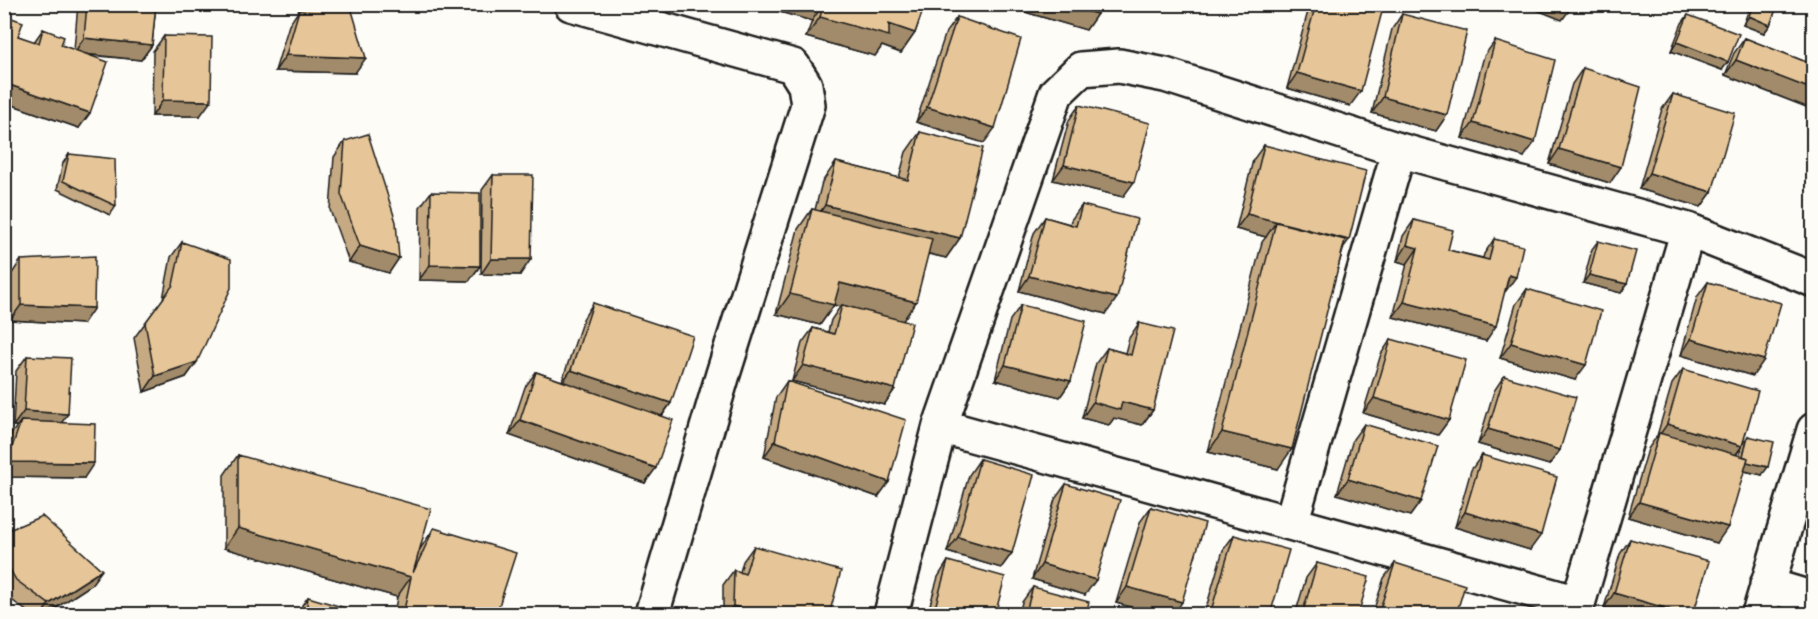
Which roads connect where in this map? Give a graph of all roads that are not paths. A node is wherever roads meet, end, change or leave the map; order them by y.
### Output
1 (571, 4) edge
2 (1399, 150) junction
3 (1688, 230) junction
4 (1814, 280) edge
5 (940, 426) junction
6 (1814, 430) edge
7 (1291, 523) junction
8 (1814, 599) edge
9 (1763, 600) edge
10 (1577, 609) edge
11 (652, 615) edge
12 (891, 615) edge

1 - 11 street
2 - 3 street
2 - 5 street
2 - 7 street
3 - 4 street
3 - 10 street
5 - 7 street
5 - 12 street
6 - 9 street
7 - 10 street
8 - 9 street

